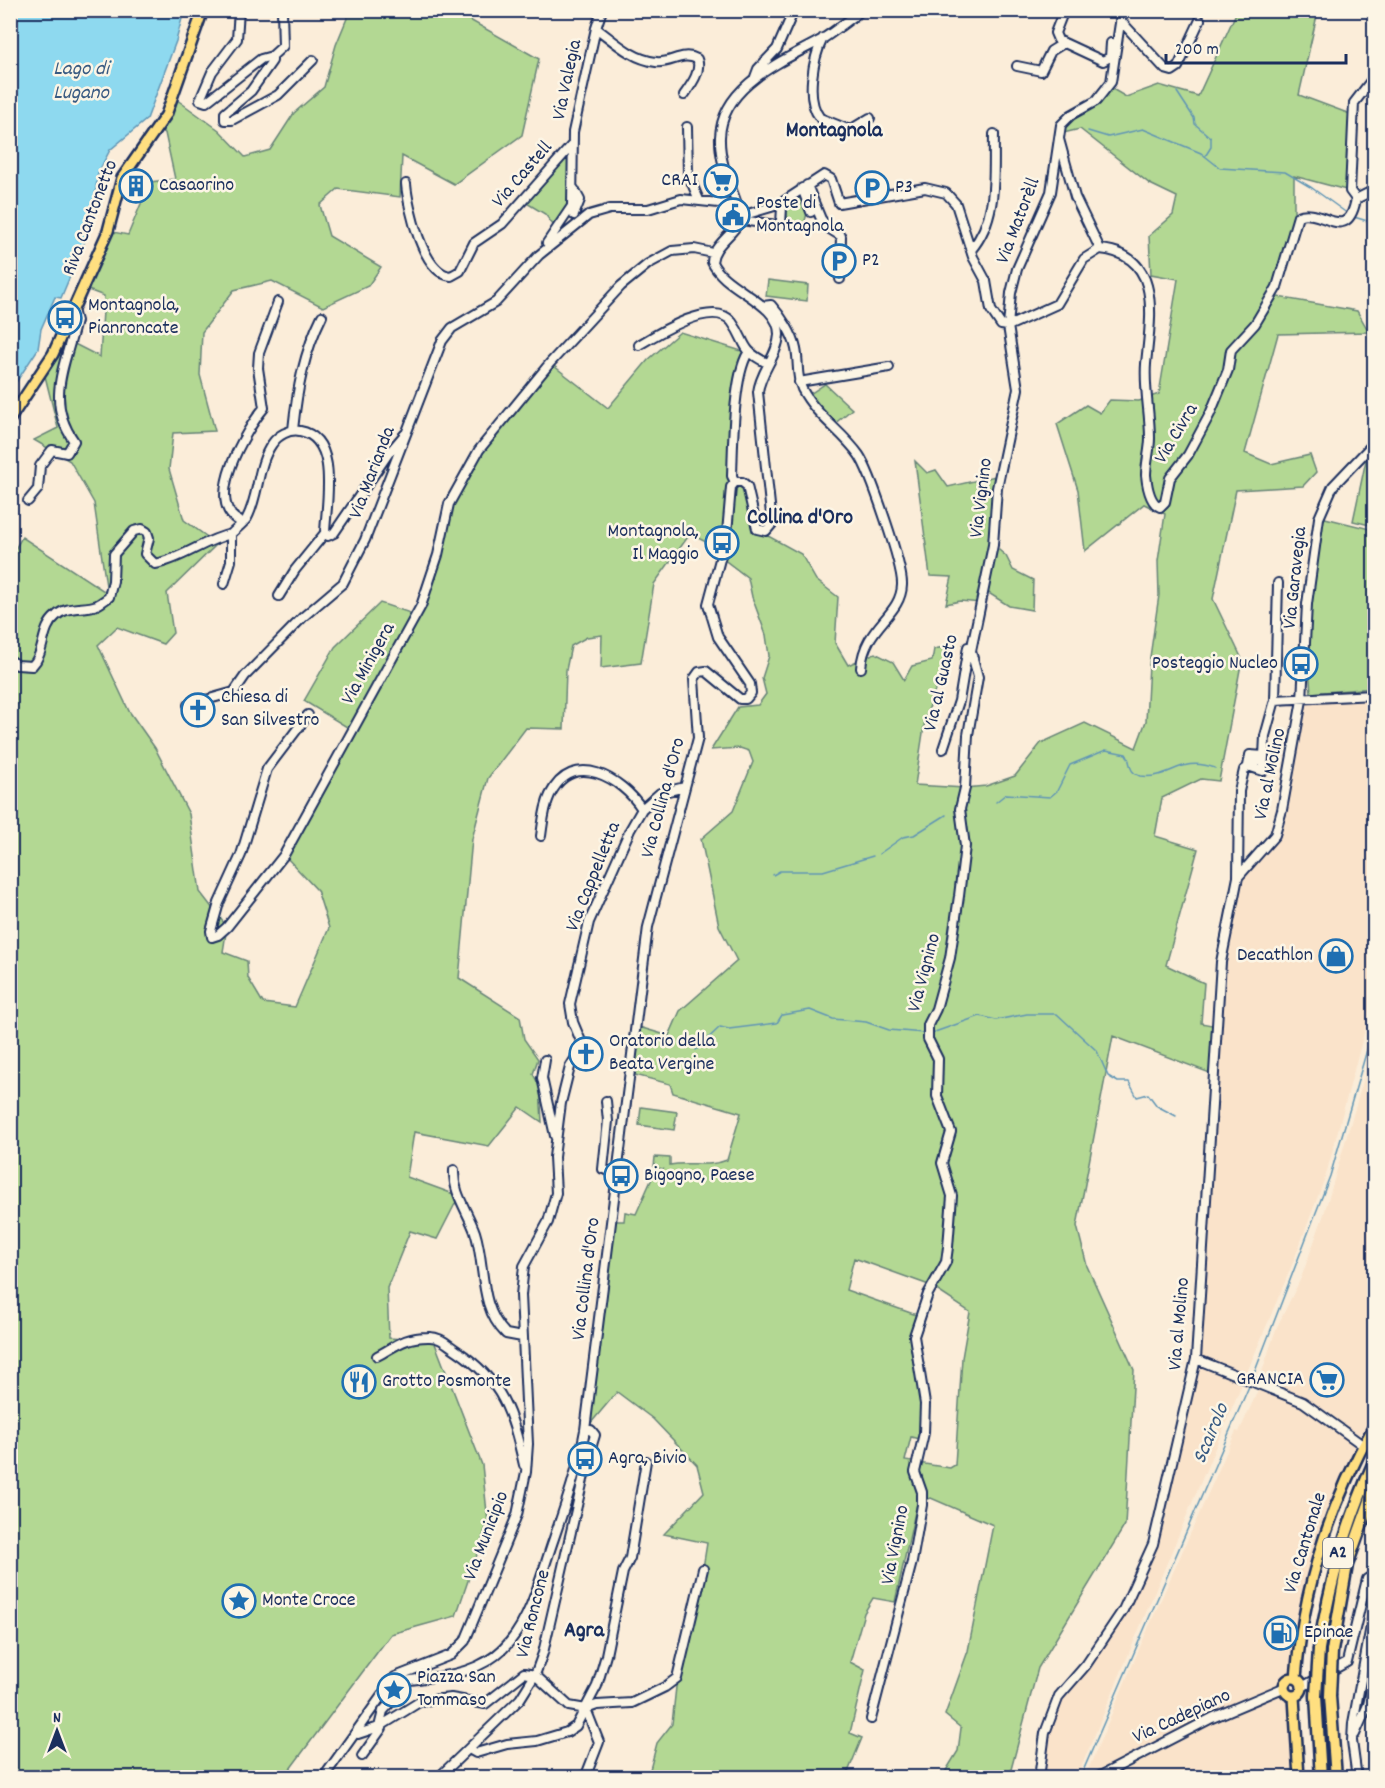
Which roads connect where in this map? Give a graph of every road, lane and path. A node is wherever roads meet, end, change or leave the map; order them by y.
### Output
1 (203, 10) edge
2 (239, 10) edge
3 (282, 10) edge
4 (602, 10) edge
5 (794, 10) edge
6 (862, 10) edge
7 (1064, 10) edge
8 (1122, 10) edge
9 (1120, 20) junction
10 (1200, 20) dead end
11 (596, 28) junction
12 (1117, 36) junction
13 (824, 38) junction
14 (1064, 43) junction
15 (272, 56) junction
16 (313, 60) dead end
17 (1017, 66) dead end
18 (1374, 77) edge
19 (755, 78) junction
20 (684, 95) dead end
21 (870, 118) dead end
22 (687, 127) dead end
23 (994, 134) dead end
24 (1059, 134) junction
25 (572, 145) junction
26 (1056, 155) junction
27 (1065, 156) junction
28 (406, 184) dead end
29 (805, 187) junction
30 (574, 189) junction
31 (1374, 190) edge
32 (1356, 199) junction
33 (699, 200) junction
34 (738, 205) junction
35 (778, 205) junction
36 (812, 212) dead end
37 (741, 218) junction
38 (568, 229) junction
39 (1100, 249) junction
40 (971, 250) junction
41 (713, 253) junction
42 (539, 255) junction
43 (840, 279) dead end
44 (278, 302) dead end
45 (763, 306) junction
46 (73, 310) junction
47 (322, 316) dead end
48 (1008, 327) junction
49 (639, 345) dead end
50 (748, 353) junction
51 (767, 363) junction
52 (889, 367) dead end
53 (800, 382) junction
54 (10, 419) edge
55 (293, 430) junction
56 (406, 433) junction
57 (1374, 443) edge
58 (735, 482) junction
59 (28, 501) dead end
60 (241, 522) junction
61 (325, 533) junction
62 (231, 534) junction
63 (1278, 583) dead end
64 (224, 584) dead end
65 (279, 596) dead end
66 (975, 626) junction
67 (10, 660) edge
68 (861, 669) dead end
69 (1374, 695) edge
70 (1275, 700) junction
71 (1302, 700) junction
72 (188, 705) dead end
73 (308, 715) dead end
74 (943, 749) dead end
75 (1247, 768) joint
76 (685, 787) junction
77 (642, 809) junction
78 (541, 836) dead end
79 (1238, 877) junction
80 (570, 1008) joint
81 (545, 1060) dead end
82 (606, 1101) dead end
83 (555, 1137) junction
84 (454, 1170) dead end
85 (617, 1173) junction
86 (522, 1337) junction
87 (377, 1356) dead end
88 (1196, 1359) junction
89 (1374, 1426) edge
90 (585, 1430) junction
91 (1364, 1446) junction
92 (646, 1461) dead end
93 (1374, 1462) edge
94 (525, 1472) junction
95 (1374, 1490) edge
96 (703, 1569) dead end
97 (1374, 1575) edge
98 (1374, 1610) edge
99 (535, 1675) junction
100 (1296, 1678) junction
101 (1374, 1679) edge
102 (390, 1682) junction
103 (1302, 1687) junction
104 (1284, 1688) junction
105 (1294, 1696) junction
106 (586, 1709) junction
107 (871, 1719) dead end
108 (380, 1728) junction
109 (358, 1734) dead end
110 (1352, 1741) junction
111 (469, 1749) junction
112 (362, 1756) dead end
113 (323, 1778) edge
114 (438, 1778) edge
115 (585, 1778) edge
116 (1039, 1778) edge
117 (1096, 1778) edge
118 (1299, 1778) edge
119 (1322, 1778) edge
120 (1336, 1778) edge
121 (1357, 1778) edge

1 - 46 main road, Riva Cantonetto
2 - 15 street
3 - 15 street
4 - 11 street, Via Valegia
5 - 19 street
6 - 13 street
7 - 14 street
8 - 9 street
9 - 10 street
9 - 12 street
11 - 20 street
11 - 25 street, Via Valegia
12 - 14 street
12 - 24 street
13 - 19 street
13 - 21 street
14 - 17 street
15 - 16 street
18 - 32 street
19 - 34 street
22 - 33 street
23 - 40 street
24 - 26 street, Via Matorèll
24 - 27 street
25 - 28 street, Via Castell
25 - 30 street, Via Valegia
26 - 27 street
26 - 48 street, Via Matorèll
27 - 39 street
29 - 35 street
29 - 36 street
29 - 40 street
29 - 43 street
30 - 38 street
30 - 42 street, Via Valegia
31 - 32 street
32 - 39 street, Via Civra
33 - 34 street
33 - 38 street
34 - 37 street
35 - 37 street
35 - 37 street
37 - 41 street
38 - 42 street
39 - 48 street
40 - 48 street
41 - 45 street
41 - 73 street, Via Minigera
42 - 56 street, Via Marianda
44 - 60 street
45 - 51 street
45 - 53 street
46 - 54 main road, Riva Cantonetto
46 - 59 street
47 - 55 street
48 - 66 street, Via Vignino
49 - 50 street
50 - 51 street
50 - 58 street
51 - 58 street
52 - 53 street
53 - 68 street
55 - 60 street
55 - 61 street
56 - 61 street
56 - 72 street, Via Marianda
57 - 71 street, Via Garavegia
58 - 76 street, Via Collina d'Oro
60 - 62 street
61 - 65 street
62 - 64 street
62 - 67 street
63 - 70 street, Via Garavegia
66 - 74 street, Via al Guasto
66 - 107 street, Via Vignino
69 - 71 street
70 - 71 street
70 - 75 street, Via Garavegia
71 - 79 street, Via al Molino
75 - 79 street, Via al Molino
76 - 77 street, Via Cappelletta
76 - 85 street, Via Collina d'Oro
77 - 78 street
77 - 80 street, Via Cappelletta
79 - 88 street, Via al Molino
80 - 83 street, Via Municipio
81 - 83 street
82 - 85 street
83 - 86 street, Via Municipio
84 - 86 street
85 - 90 street, Via Collina d'Oro
86 - 94 street, Via Municipio
87 - 94 street
88 - 91 street
88 - 116 street, Via al Molino
89 - 91 main road, Via Cantonale
90 - 99 street, Via Roncone
90 - 102 street, Via Collina d'Oro
91 - 100 main road, Via Cantonale
92 - 106 street
93 - 119 highway, A2, bridge
94 - 102 street, Via Municipio
95 - 120 highway, A2, bridge
96 - 106 street
97 - 103 street
98 - 110 street
99 - 106 street
99 - 108 street
99 - 111 street, Via Roncone
100 - 103 main road
100 - 104 main road
101 - 110 street
102 - 108 street
102 - 113 street
103 - 105 main road
104 - 105 main road
104 - 117 street, Via Cadepiano
105 - 118 main road
106 - 111 street
106 - 115 street
108 - 109 street
108 - 112 street
110 - 121 street
111 - 114 street, Via Roncone

